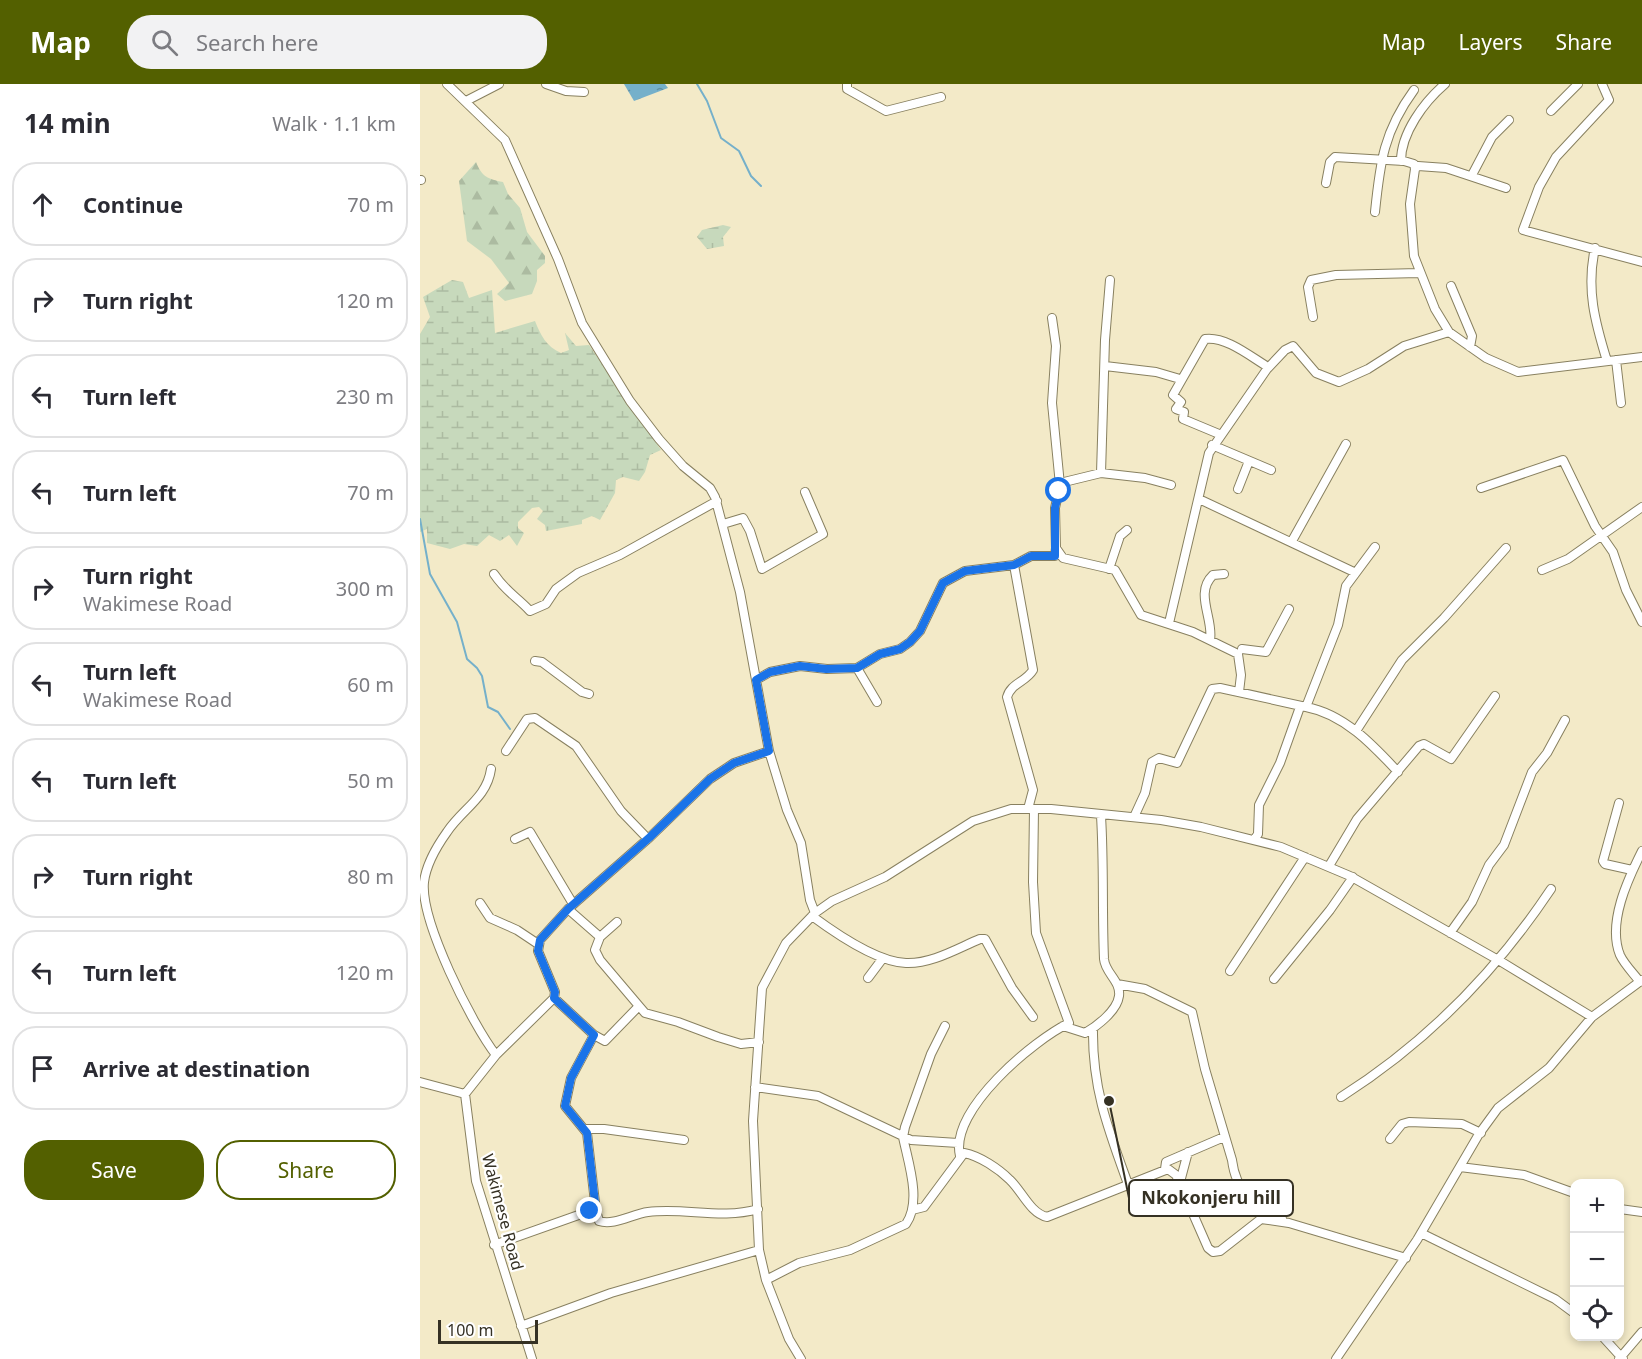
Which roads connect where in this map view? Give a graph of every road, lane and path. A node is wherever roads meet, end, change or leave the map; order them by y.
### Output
1 (447, 84) edge
2 (499, 84) edge
3 (546, 84) edge
4 (846, 84) edge
5 (1445, 84) edge
6 (1578, 84) edge
7 (1602, 84) edge
8 (1414, 90) dead end
9 (584, 92) dead end
10 (941, 97) dead end
11 (466, 101) junction
12 (1551, 111) dead end
13 (1509, 120) dead end
14 (1380, 159) junction
15 (1401, 161) junction
16 (1415, 169) junction
17 (1472, 175) junction
18 (1326, 183) dead end
19 (1506, 188) dead end
20 (1375, 212) dead end
21 (1595, 248) junction
22 (1642, 262) edge
23 (1419, 273) junction
24 (1110, 279) dead end
25 (1451, 286) dead end
26 (1313, 317) dead end
27 (1052, 318) dead end
28 (1449, 332) junction
29 (1470, 347) junction
30 (1642, 357) edge
31 (1611, 360) junction
32 (1105, 366) junction
33 (1268, 367) junction
34 (1180, 379) junction
35 (1621, 403) dead end
36 (1220, 434) junction
37 (1346, 444) dead end
38 (1212, 445) junction
39 (1249, 461) junction
40 (1271, 470) dead end
41 (1101, 473) junction
42 (1059, 483) junction
43 (1171, 485) dead end
44 (1481, 488) dead end
45 (1238, 489) dead end
46 (805, 492) dead end
47 (1199, 499) junction
48 (717, 501) junction
49 (1642, 507) edge
50 (723, 524) junction
51 (1127, 530) dead end
52 (1603, 535) junction
53 (1292, 541) junction
54 (1375, 547) dead end
55 (1056, 548) junction
56 (1506, 548) dead end
57 (1014, 565) junction
58 (1109, 569) junction
59 (1542, 570) dead end
60 (1354, 572) junction
61 (494, 574) dead end
62 (1224, 574) dead end
63 (1290, 609) dead end
64 (1642, 622) edge
65 (1169, 623) junction
66 (1210, 640) junction
67 (1242, 649) dead end
68 (535, 661) dead end
69 (857, 668) junction
70 (756, 680) junction
71 (1239, 692) junction
72 (589, 694) dead end
73 (1495, 696) dead end
74 (876, 702) dead end
75 (1303, 707) junction
76 (1565, 720) dead end
77 (1356, 731) junction
78 (506, 751) dead end
79 (769, 751) junction
80 (490, 769) dead end
81 (1398, 772) junction
82 (1619, 803) dead end
83 (1031, 809) junction
84 (1101, 816) junction
85 (1134, 817) junction
86 (515, 839) dead end
87 (648, 839) junction
88 (1254, 840) junction
89 (1642, 851) edge
90 (1305, 856) junction
91 (420, 859) edge
92 (428, 866) junction
93 (1329, 866) junction
94 (1632, 870) junction
95 (1353, 877) junction
96 (1551, 889) dead end
97 (480, 903) dead end
98 (571, 907) junction
99 (814, 914) junction
100 (617, 922) dead end
101 (1450, 933) junction
102 (600, 937) junction
103 (538, 944) junction
104 (883, 958) junction
105 (1500, 960) junction
106 (1230, 971) dead end
107 (868, 978) dead end
108 (1274, 979) dead end
109 (1641, 981) edge
110 (1117, 984) junction
111 (554, 998) junction
112 (639, 1006) junction
113 (1033, 1017) dead end
114 (1592, 1017) junction
115 (945, 1026) dead end
116 (1063, 1026) junction
117 (1093, 1028) junction
118 (594, 1035) junction
119 (759, 1042) junction
120 (496, 1055) junction
121 (420, 1082) edge
122 (755, 1087) junction
123 (465, 1094) junction
124 (1341, 1097) dead end
125 (586, 1129) junction
126 (1481, 1133) junction
127 (903, 1137) junction
128 (1224, 1137) junction
129 (1390, 1138) dead end
130 (684, 1140) dead end
131 (958, 1143) junction
132 (1188, 1152) junction
133 (960, 1156) junction
134 (1460, 1167) junction
135 (1165, 1169) junction
136 (1180, 1182) junction
137 (1128, 1184) junction
138 (1570, 1190) edge
139 (758, 1209) junction
140 (912, 1210) junction
141 (1624, 1210) edge
142 (596, 1211) junction
143 (1642, 1212) edge
144 (1289, 1223) junction
145 (1421, 1233) junction
146 (494, 1245) junction
147 (759, 1250) junction
148 (1406, 1258) junction
149 (766, 1280) junction
150 (1570, 1310) edge
151 (521, 1326) junction
152 (1642, 1332) edge
153 (1606, 1341) edge
154 (1621, 1358) edge
155 (532, 1359) edge
156 (801, 1359) edge
157 (1336, 1359) edge

1 - 11 street
2 - 11 street
3 - 9 street
4 - 10 street
5 - 15 street
6 - 12 street
7 - 21 street
8 - 14 street
11 - 48 street
13 - 17 street
14 - 15 street
14 - 18 street
14 - 20 street
15 - 16 street
16 - 17 street
16 - 23 street
17 - 19 street
21 - 22 street
21 - 31 street
23 - 26 street
23 - 28 street
24 - 32 street
25 - 29 street
27 - 42 street
28 - 29 street
28 - 33 street
29 - 31 street
30 - 31 street
31 - 35 street
32 - 34 street
32 - 41 street
33 - 34 street
33 - 36 street
34 - 36 street
36 - 38 street
37 - 53 street
38 - 39 street
38 - 47 street
39 - 40 street
39 - 45 street
41 - 42 street
41 - 43 street
42 - 55 street
44 - 52 street
46 - 50 street
47 - 53 street
47 - 65 street
48 - 50 street
48 - 61 street
49 - 52 street
50 - 70 street
51 - 58 street
52 - 59 street
52 - 64 street
53 - 60 street
54 - 60 street
55 - 57 street
55 - 58 street
56 - 77 street
57 - 69 street
57 - 83 street
58 - 65 street
60 - 75 street
62 - 66 street
63 - 67 street
65 - 66 street
66 - 71 street
68 - 72 street
69 - 70 street
69 - 74 street
70 - 79 street
71 - 75 street
71 - 85 street
73 - 81 street
75 - 77 street
75 - 88 street
76 - 101 street
77 - 81 street
78 - 87 street
79 - 87 street
79 - 99 street
80 - 92 street
81 - 93 street
82 - 94 street
83 - 84 street
83 - 99 street
83 - 116 street
84 - 85 street
84 - 110 street
85 - 88 street
86 - 98 street
87 - 98 street
88 - 90 street
89 - 94 street
90 - 93 street
90 - 106 street
91 - 92 street
92 - 120 street
93 - 95 street
94 - 109 street
95 - 101 street
95 - 108 street
96 - 105 street
97 - 103 street
98 - 102 street
98 - 103 street
99 - 104 street
99 - 119 street
100 - 102 street
101 - 105 street
102 - 112 street
103 - 111 street
104 - 107 street
104 - 113 street
105 - 114 street
105 - 124 street
109 - 114 street
110 - 117 street
110 - 128 street
111 - 118 street
111 - 120 street
112 - 118 street
112 - 119 street
114 - 126 street
115 - 127 street
116 - 117 street
116 - 131 street
117 - 137 street
118 - 125 street
119 - 122 street
120 - 123 street
121 - 123 street
122 - 127 street
122 - 139 street
123 - 146 street, Wakimese Road
125 - 130 street
125 - 142 street
126 - 129 street
126 - 134 street
127 - 131 street
127 - 140 street
128 - 132 street
128 - 144 street
131 - 133 street
132 - 135 street
132 - 136 street
133 - 137 street
133 - 140 street
134 - 138 street
134 - 145 street
135 - 136 street
135 - 137 street
136 - 144 street
139 - 142 street
139 - 147 street
140 - 149 street
141 - 143 street
142 - 146 street
144 - 148 street
145 - 148 street
145 - 150 street
146 - 151 street, Wakimese Road
147 - 149 street
147 - 151 street
148 - 157 street
149 - 156 street
151 - 155 street, Wakimese Road
152 - 154 street
153 - 154 street

